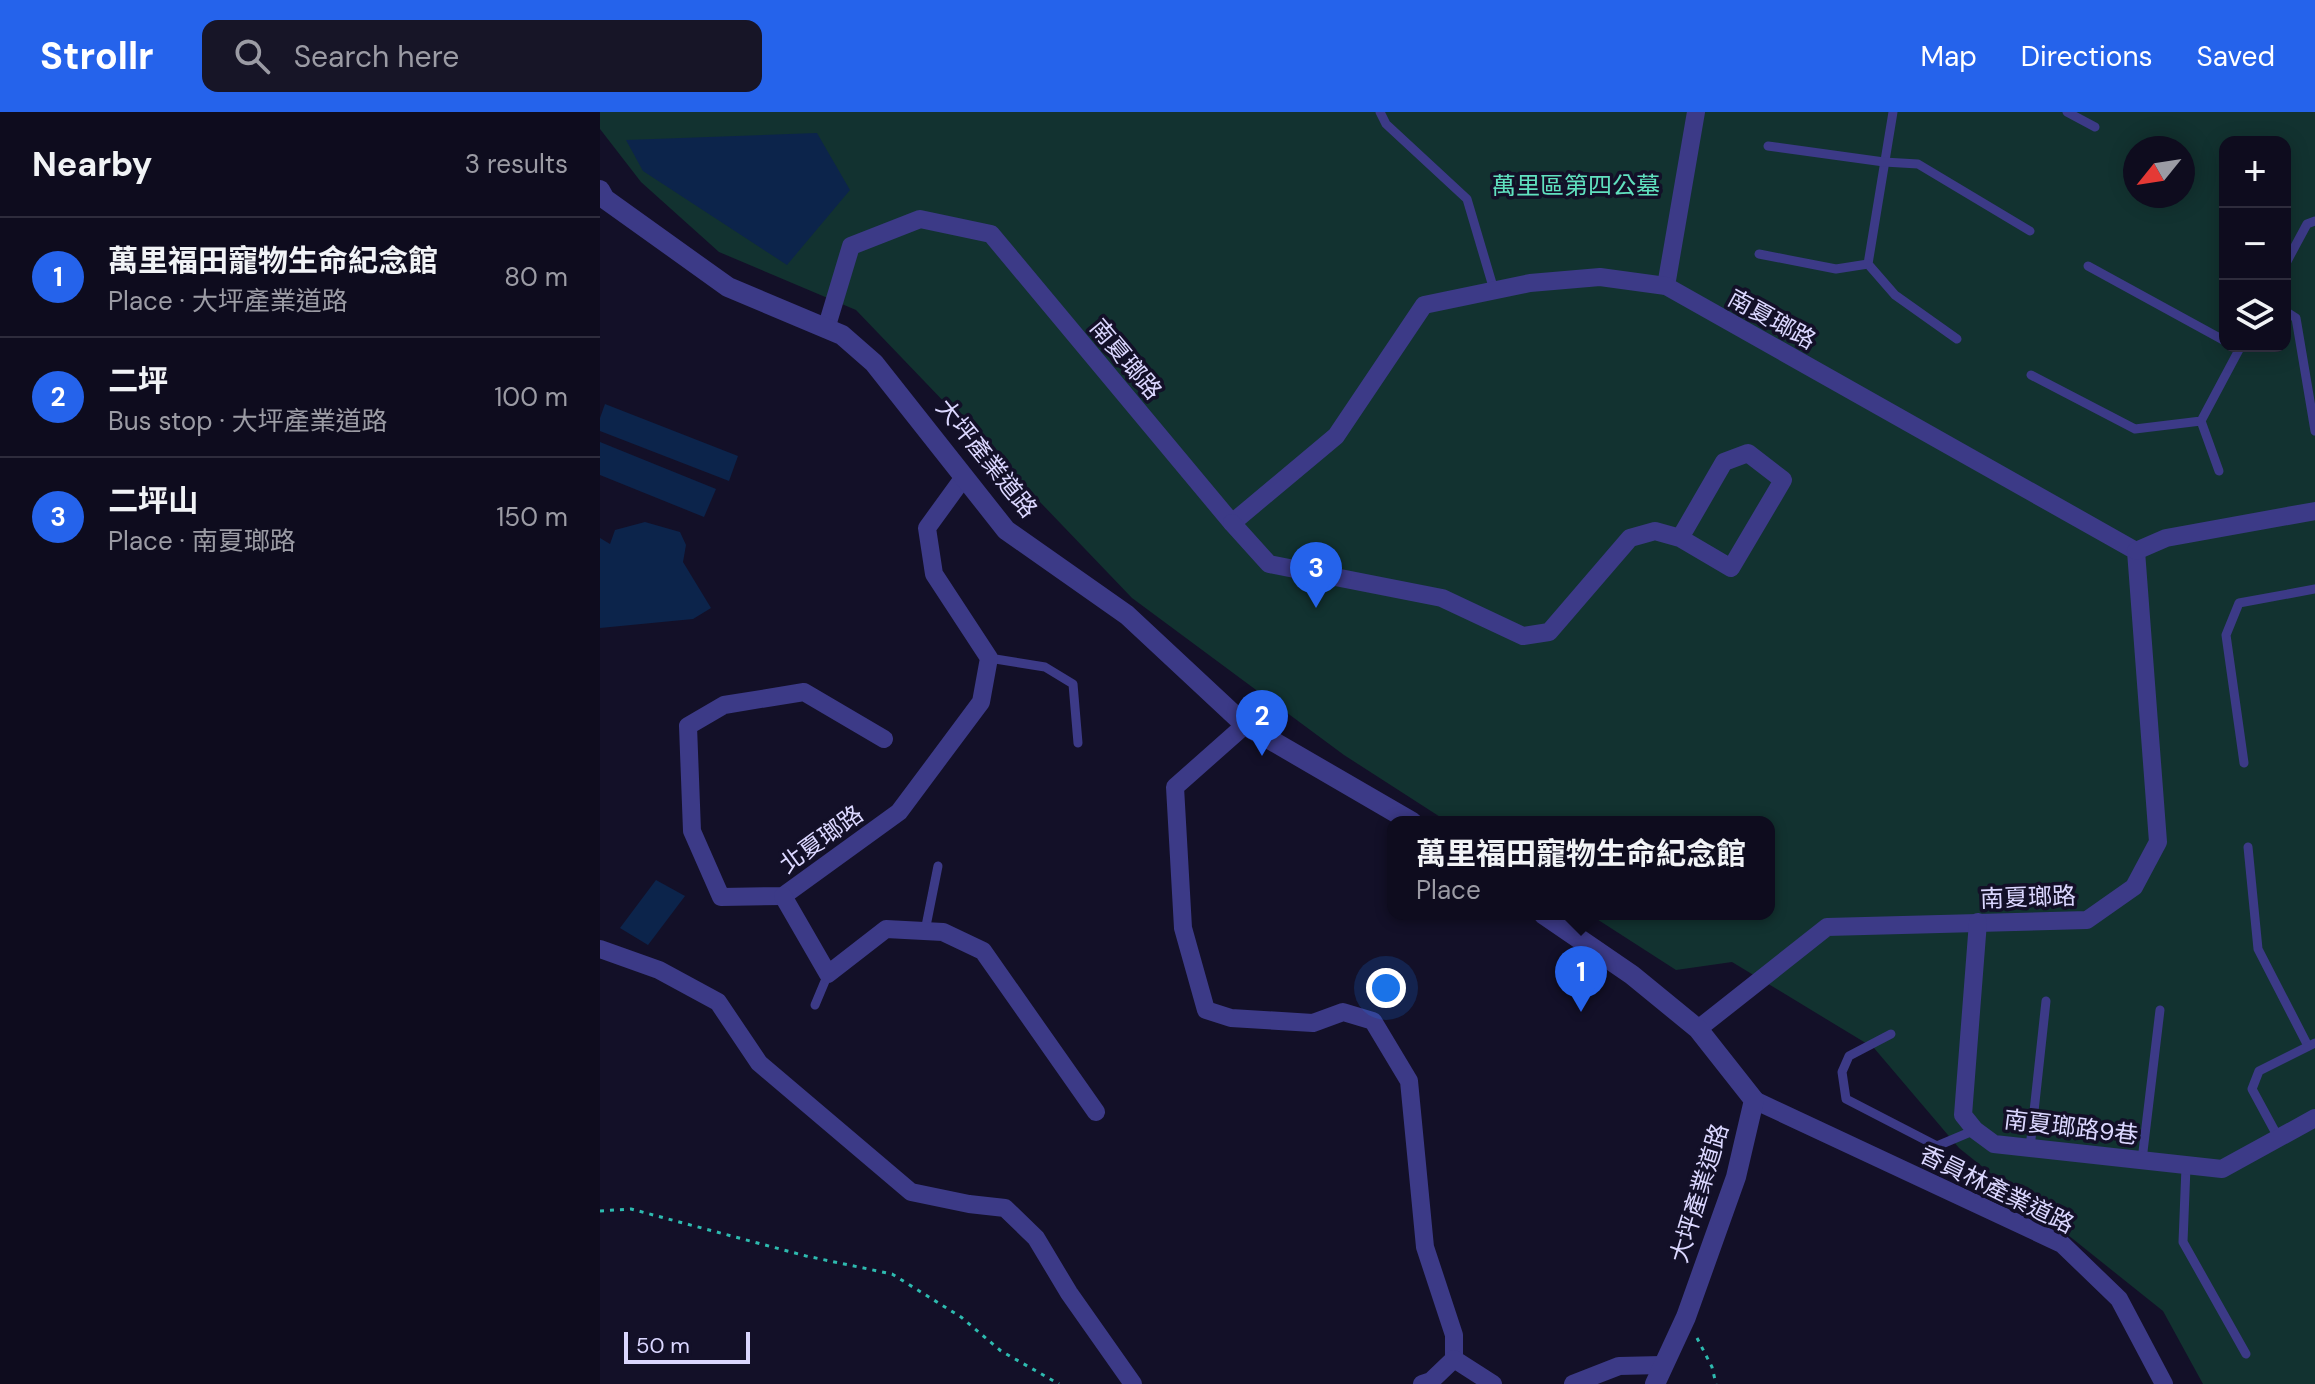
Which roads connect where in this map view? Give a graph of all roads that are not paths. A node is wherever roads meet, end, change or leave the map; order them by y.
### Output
1 (1380, 112) edge
2 (1696, 112) edge
3 (1893, 112) edge
4 (2067, 112) edge
5 (2095, 127) dead end
6 (1768, 146) dead end
7 (1884, 162) junction
8 (600, 190) edge
9 (2315, 221) edge
10 (2030, 231) dead end
11 (1759, 254) dead end
12 (2291, 254) edge
13 (1868, 264) junction
14 (2088, 266) dead end
15 (1666, 286) junction
16 (1494, 290) junction
17 (2291, 315) edge
18 (826, 329) junction
19 (2219, 338) edge
20 (1957, 339) dead end
21 (2236, 352) edge
22 (2031, 375) dead end
23 (2201, 421) junction
24 (2315, 431) edge
25 (2219, 471) dead end
26 (964, 477) junction
27 (2315, 511) edge
28 (1232, 523) junction
29 (1680, 538) junction
30 (2136, 551) junction
31 (2315, 589) edge
32 (989, 658) junction
33 (1245, 725) junction
34 (884, 739) dead end
35 (1078, 743) dead end
36 (2244, 763) dead end
37 (1402, 816) edge
38 (2248, 847) dead end
39 (938, 866) dead end
40 (783, 896) junction
41 (1552, 920) edge
42 (1978, 922) junction
43 (925, 931) junction
44 (600, 949) edge
45 (828, 974) junction
46 (2046, 1001) dead end
47 (815, 1005) dead end
48 (2160, 1010) dead end
49 (1698, 1029) junction
50 (1891, 1034) dead end
51 (2312, 1045) edge
52 (1754, 1100) junction
53 (1096, 1112) dead end
54 (2315, 1118) edge
55 (1975, 1130) junction
56 (2278, 1137) junction
57 (2030, 1148) junction
58 (2142, 1160) junction
59 (2186, 1167) junction
60 (2246, 1354) dead end
61 (1454, 1359) junction
62 (1658, 1375) edge
63 (1133, 1384) edge
64 (1422, 1384) edge
65 (1493, 1384) edge
66 (1573, 1384) edge
67 (2164, 1384) edge

1 - 16 lane
2 - 15 street
3 - 7 lane
4 - 5 lane
6 - 7 lane
7 - 10 lane
7 - 13 lane
8 - 18 street, 大坪產業道路
9 - 12 lane
11 - 13 lane
13 - 20 lane
14 - 19 lane
15 - 16 street, 南夏瑯路
15 - 30 street, 南夏瑯路
16 - 28 street, 南夏瑯路
17 - 24 lane
18 - 26 street, 大坪產業道路
18 - 28 street, 南夏瑯路
21 - 23 lane
22 - 23 lane
23 - 25 lane
26 - 32 street
26 - 33 street, 大坪產業道路
27 - 30 street
28 - 29 street
29 - 29 street
30 - 42 street, 南夏瑯路
31 - 36 lane
32 - 35 lane
32 - 40 street, 北夏瑯路
33 - 37 street, 大坪產業道路
33 - 61 street
34 - 40 street, 北夏瑯路
38 - 51 lane
39 - 43 lane
40 - 45 street
41 - 49 street, 大坪產業道路
42 - 49 street, 南夏瑯路
42 - 55 street, 南夏瑯路9巷
43 - 45 street
43 - 53 street
44 - 63 street
45 - 47 lane
46 - 57 lane
48 - 58 lane
49 - 52 street, 大坪產業道路
50 - 55 lane
51 - 56 lane
52 - 62 street, 大坪產業道路
52 - 67 street, 香員林產業道路
54 - 56 street, 南夏瑯路9巷
55 - 57 street, 南夏瑯路9巷
56 - 59 street, 南夏瑯路9巷
57 - 58 street, 南夏瑯路9巷
58 - 59 street, 南夏瑯路9巷
59 - 60 lane
61 - 64 street
61 - 65 street
62 - 66 street

